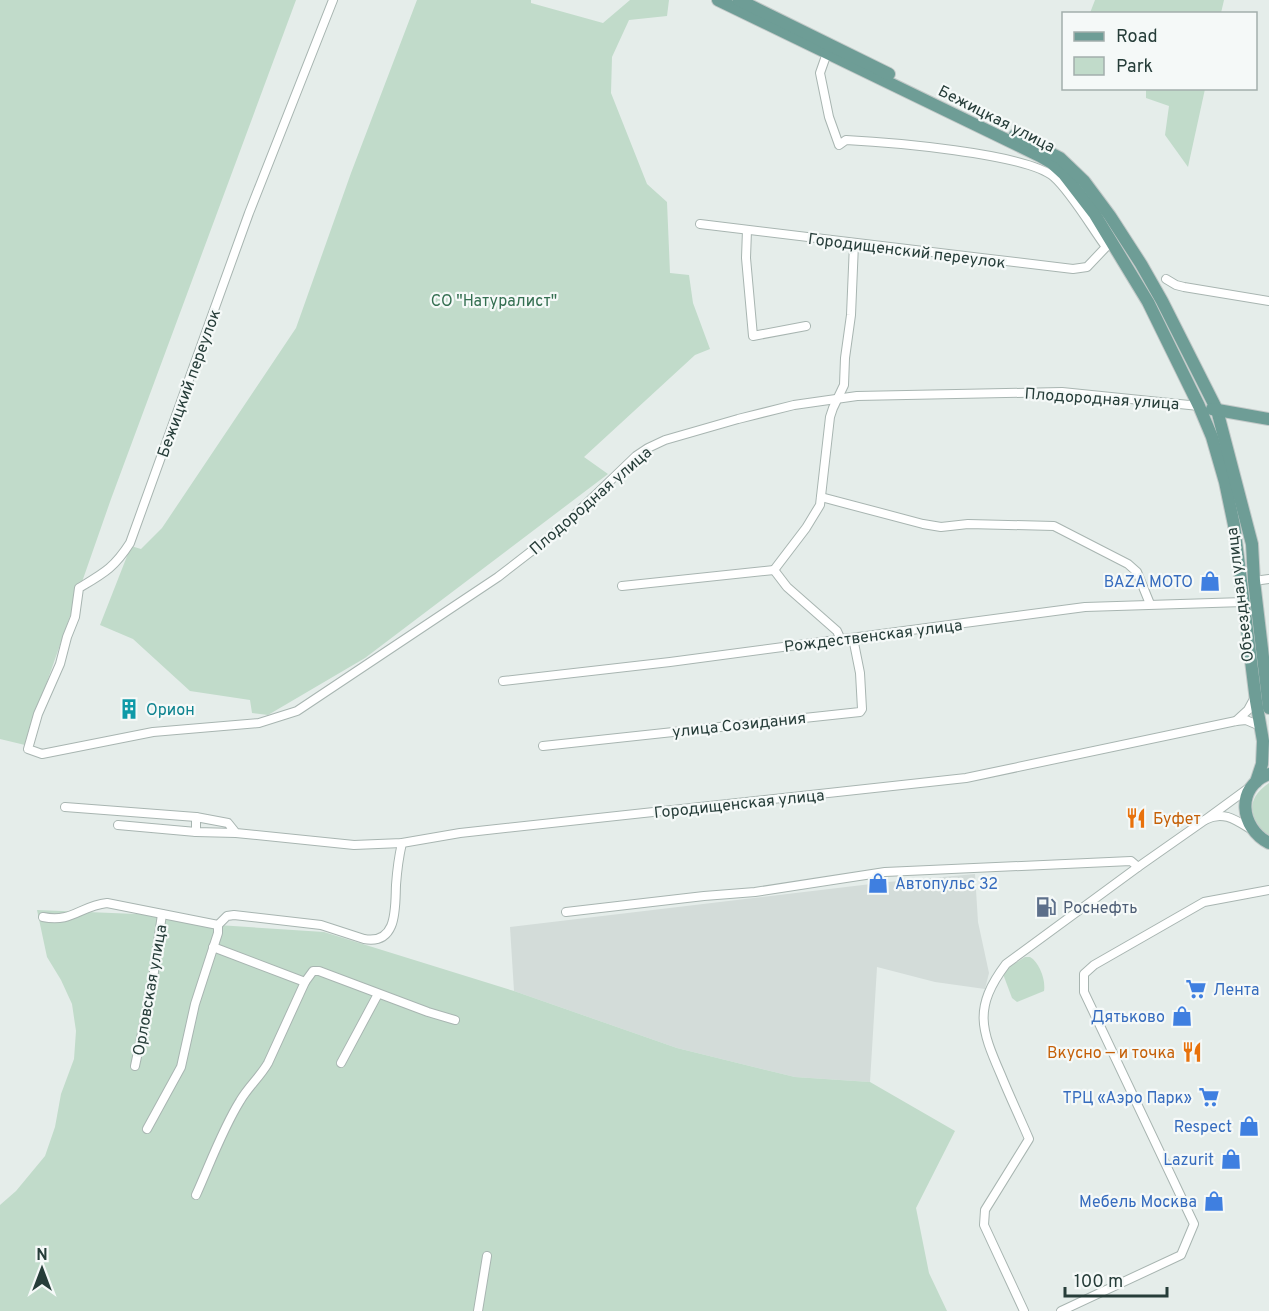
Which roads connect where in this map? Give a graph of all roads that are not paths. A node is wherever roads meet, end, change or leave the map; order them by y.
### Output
1 (333, 0) edge
2 (718, 0) edge
3 (739, 0) edge
4 (827, 53) junction
5 (700, 224) dead end
6 (747, 230) junction
7 (854, 244) junction
8 (1166, 279) dead end
9 (1269, 301) edge
10 (806, 326) dead end
11 (839, 398) junction
12 (1199, 406) junction
13 (1217, 410) junction
14 (1269, 419) edge
15 (821, 496) junction
16 (774, 570) junction
17 (1269, 579) edge
18 (1254, 581) junction
19 (622, 586) dead end
20 (1244, 602) junction
21 (1150, 604) junction
22 (853, 638) junction
23 (841, 640) junction
24 (503, 681) dead end
25 (1255, 696) junction
26 (1269, 708) edge
27 (1236, 721) junction
28 (1261, 727) junction
29 (543, 746) dead end
30 (28, 748) joint
31 (1269, 774) edge
32 (1256, 782) junction
33 (65, 807) dead end
34 (196, 817) junction
35 (1205, 820) junction
36 (118, 825) dead end
37 (196, 832) junction
38 (237, 833) junction
39 (1262, 840) edge
40 (402, 843) junction
41 (1138, 867) junction
42 (1268, 889) edge
43 (566, 912) dead end
44 (162, 914) junction
45 (43, 917) dead end
46 (218, 925) junction
47 (213, 947) junction
48 (305, 982) junction
49 (378, 994) junction
50 (455, 1020) dead end
51 (341, 1063) dead end
52 (135, 1066) dead end
53 (147, 1129) dead end
54 (196, 1195) dead end
55 (488, 1256) dead end
56 (478, 1311) edge
57 (1024, 1311) edge
58 (1061, 1311) edge

1 - 30 street, Бежицкий переулок
2 - 4 main road, Бежицкая улица
3 - 13 main road, Бежицкая улица
4 - 7 street, Городищенский переулок
4 - 12 main road, Бежицкая улица
5 - 6 street, Городищенский переулок
6 - 7 street, Городищенский переулок
6 - 10 street
7 - 11 street
8 - 9 street
11 - 12 street, Плодородная улица
11 - 15 street
11 - 30 street, Плодородная улица
12 - 13 main road
12 - 20 main road, Объездная улица
13 - 14 main road
13 - 18 main road, Объездная улица
15 - 16 street
15 - 21 street
16 - 19 street
16 - 23 street
17 - 18 street
18 - 26 main road, Объездная улица
20 - 21 street, Рождественская улица
20 - 25 main road, Объездная улица
21 - 22 street, Рождественская улица
22 - 23 street, Рождественская улица
22 - 29 street, улица Созидания
23 - 24 street, Рождественская улица
25 - 27 street
25 - 28 main road, Объездная улица
27 - 28 street
27 - 40 street, Городищенская улица
28 - 32 main road, Объездная улица
31 - 32 main road
32 - 35 street
32 - 39 main road, Объездная улица
33 - 34 street, Городищенская улица
34 - 37 street
34 - 38 street, Городищенская улица
35 - 39 street
35 - 41 street
36 - 37 street, Городищенская улица
37 - 38 street, Городищенская улица
38 - 40 street, Городищенская улица
40 - 46 street
41 - 43 street
41 - 57 street
42 - 58 street
44 - 45 street
44 - 46 street
44 - 52 street, Орловская улица
46 - 47 street
47 - 48 street
47 - 53 street
48 - 49 street
48 - 54 street
49 - 50 street
49 - 51 street
55 - 56 street

